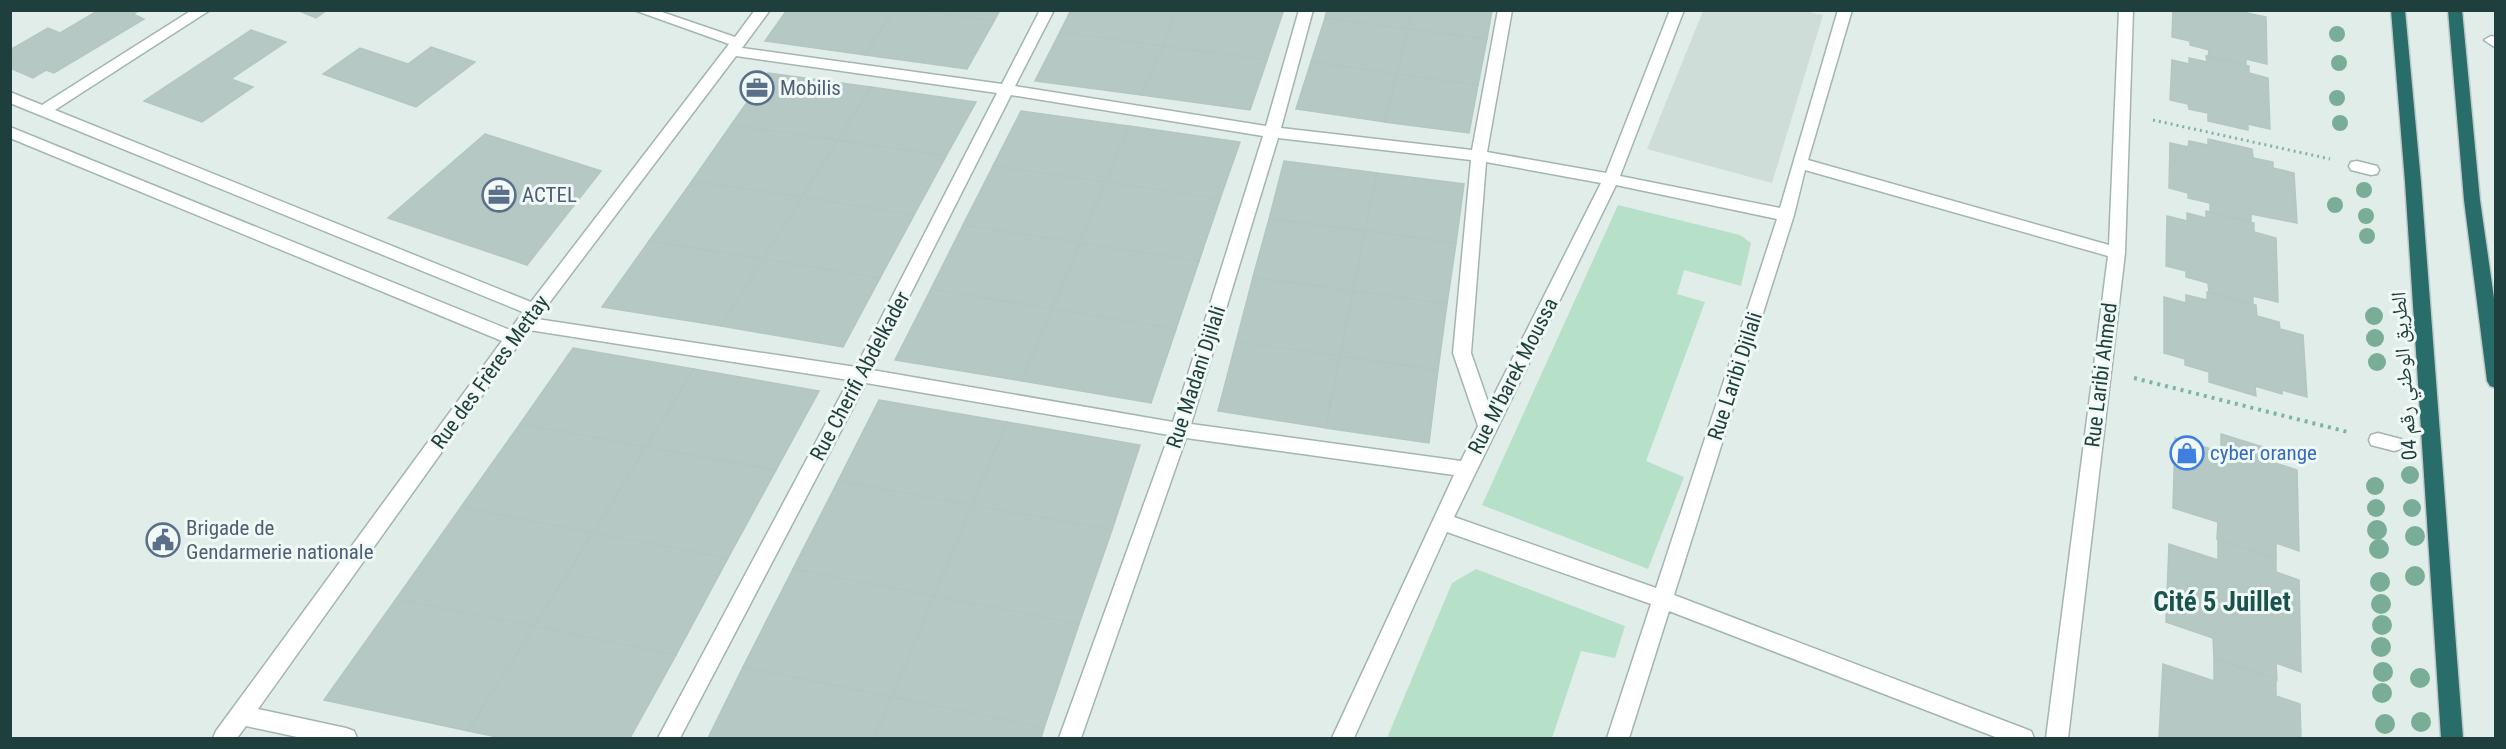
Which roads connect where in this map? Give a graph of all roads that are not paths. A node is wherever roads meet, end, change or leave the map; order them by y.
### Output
1 (203, 10) edge
2 (641, 10) edge
3 (763, 10) edge
4 (1047, 10) edge
5 (1306, 10) edge
6 (1505, 10) edge
7 (1677, 10) edge
8 (1845, 10) edge
9 (2126, 10) edge
10 (2398, 10) edge
11 (2454, 10) edge
12 (737, 47) junction
13 (1008, 90) junction
14 (10, 97) edge
15 (46, 109) junction
16 (10, 132) edge
17 (1272, 132) junction
18 (1479, 156) junction
19 (1799, 163) junction
20 (1611, 179) junction
21 (1786, 215) junction
22 (2117, 253) junction
23 (529, 316) junction
24 (513, 339) junction
25 (861, 375) junction
26 (2496, 381) edge
27 (1488, 428) junction
28 (1180, 430) junction
29 (1466, 469) junction
30 (1441, 521) junction
31 (1664, 600) junction
32 (241, 715) junction
33 (224, 738) edge
34 (346, 738) edge
35 (669, 738) edge
36 (1070, 738) edge
37 (1343, 738) edge
38 (1618, 738) edge
39 (2023, 738) edge
40 (2057, 738) edge
41 (2452, 738) edge

1 - 15 street
2 - 12 street
3 - 12 street, Rue des Frères Mettay
4 - 13 street, Rue Cherifi Abdelkader
5 - 17 street, Rue Madani Djilali
6 - 18 street
7 - 20 street, Rue M'barek Moussa
8 - 19 street, Rue Laribi Djilali
9 - 22 street, Rue Laribi Ahmed
10 - 41 highway, الطريق الوطني رقم 04
11 - 26 highway
12 - 13 street
12 - 23 street, Rue des Frères Mettay
13 - 17 street
13 - 25 street, Rue Cherifi Abdelkader
14 - 15 street
15 - 23 street
16 - 24 street
17 - 18 street
17 - 28 street, Rue Madani Djilali
18 - 20 street
18 - 27 street
19 - 21 street, Rue Laribi Djilali
19 - 22 street
20 - 21 street
20 - 27 street, Rue M'barek Moussa
21 - 31 street, Rue Laribi Djilali
22 - 40 street, Rue Laribi Ahmed
23 - 24 street, Rue des Frères Mettay
23 - 25 street
24 - 32 street, Rue des Frères Mettay
25 - 28 street
25 - 35 street, Rue Cherifi Abdelkader
27 - 29 street, Rue M'barek Moussa
28 - 29 street
28 - 36 street, Rue Madani Djilali
29 - 30 street, Rue M'barek Moussa
30 - 31 street
30 - 37 street, Rue M'barek Moussa
31 - 38 street, Rue Laribi Djilali
31 - 39 street
32 - 33 street, Rue des Frères Mettay
32 - 34 street

